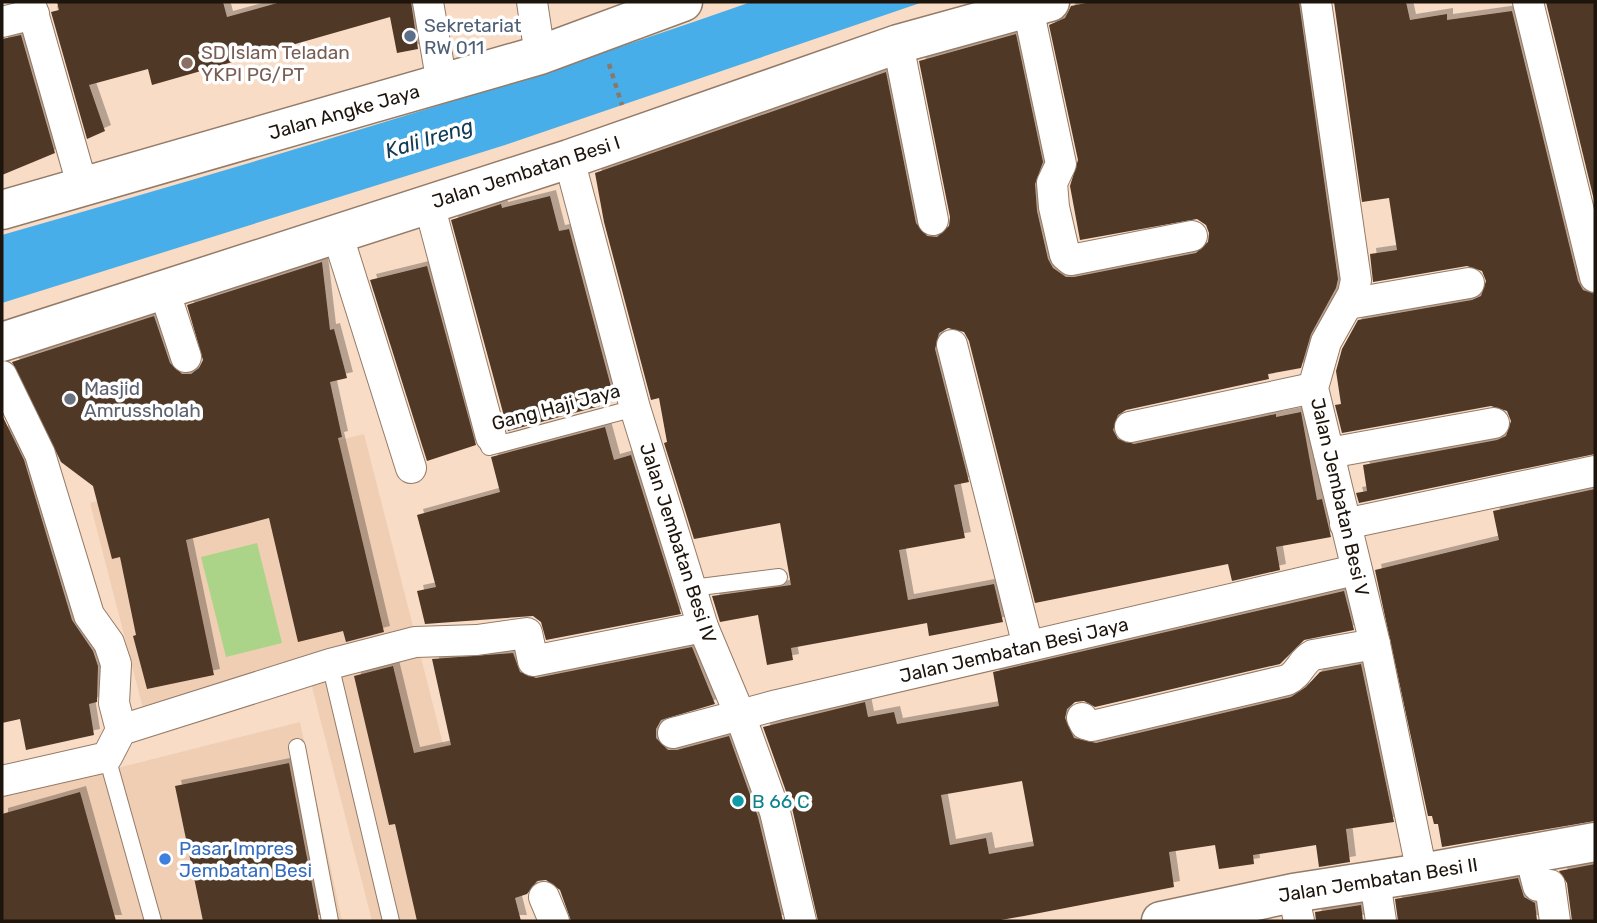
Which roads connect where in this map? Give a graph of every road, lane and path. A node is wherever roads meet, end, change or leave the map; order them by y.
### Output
1 (428, 2) edge
2 (532, 2) edge
3 (679, 2) edge
4 (1315, 2) edge
5 (1528, 2) edge
6 (1039, 5) edge
7 (32, 8) edge
8 (2, 22) edge
9 (898, 44) junction
10 (540, 55) junction
11 (608, 60) dead end
12 (442, 84) junction
13 (624, 112) dead end
14 (569, 159) junction
15 (83, 188) junction
16 (429, 204) junction
17 (2, 210) edge
18 (933, 219) dead end
19 (337, 233) junction
20 (1192, 236) dead end
21 (1595, 277) edge
22 (1469, 283) dead end
23 (164, 290) junction
24 (1348, 304) junction
25 (2, 342) edge
26 (952, 345) dead end
27 (186, 357) dead end
28 (2, 376) edge
29 (1313, 388) junction
30 (635, 408) junction
31 (1494, 423) dead end
32 (1130, 426) dead end
33 (490, 442) joint
34 (1329, 453) junction
35 (411, 468) dead end
36 (1595, 471) edge
37 (1345, 524) junction
38 (1355, 570) junction
39 (779, 577) dead end
40 (692, 588) junction
41 (703, 627) junction
42 (1376, 644) junction
43 (1028, 646) junction
44 (330, 664) junction
45 (740, 715) junction
46 (1082, 718) dead end
47 (121, 730) junction
48 (673, 733) dead end
49 (297, 747) dead end
50 (107, 757) junction
51 (2, 781) edge
52 (1595, 842) edge
53 (1530, 855) junction
54 (1422, 873) junction
55 (1375, 881) junction
56 (1296, 907) edge
57 (1185, 919) edge
58 (153, 921) edge
59 (330, 921) edge
60 (391, 921) edge
61 (801, 921) edge
62 (1381, 921) edge
63 (1555, 921) edge

1 - 12 street
2 - 10 street
3 - 10 street, Jalan Angke Jaya
4 - 24 street, Jalan Jembatan Besi V
5 - 21 street
6 - 9 street, Jalan Jembatan Besi I
6 - 20 street
7 - 8 street
7 - 15 street
9 - 14 street, Jalan Jembatan Besi I
9 - 18 street
10 - 12 street, Jalan Angke Jaya
11 - 13 path
12 - 15 street, Jalan Angke Jaya
14 - 16 street, Jalan Jembatan Besi I
14 - 30 street, Jalan Jembatan Besi IV
15 - 17 street, Jalan Angke Jaya
16 - 19 street, Jalan Jembatan Besi I
16 - 33 street
19 - 23 street, Jalan Jembatan Besi I
19 - 35 street
22 - 24 street
23 - 25 street, Jalan Jembatan Besi I
23 - 27 street
24 - 29 street, Jalan Jembatan Besi V
26 - 43 street
28 - 47 street
29 - 32 street
29 - 34 street, Jalan Jembatan Besi V
30 - 33 lane, Gang Haji Jaya
30 - 40 street, Jalan Jembatan Besi IV
31 - 34 street
34 - 37 street, Jalan Jembatan Besi V
36 - 37 street
37 - 38 street, Jalan Jembatan Besi V
38 - 42 street, Jalan Jembatan Besi V
38 - 43 street, Jalan Jembatan Besi Jaya
39 - 40 lane
40 - 41 street, Jalan Jembatan Besi IV
41 - 44 street
41 - 45 street, Jalan Jembatan Besi IV
42 - 46 street
42 - 54 street, Jalan Jembatan Besi V
43 - 45 street, Jalan Jembatan Besi Jaya
44 - 47 street
44 - 60 lane
45 - 48 street, Jalan Jembatan Besi Jaya
45 - 61 street, Jalan Jembatan Besi IV
47 - 50 street
49 - 59 lane
50 - 51 street
50 - 58 lane
52 - 53 street, Jalan Jembatan Besi II
53 - 54 street, Jalan Jembatan Besi II
53 - 63 street
54 - 55 street, Jalan Jembatan Besi II
55 - 56 street, Jalan Jembatan Besi II
55 - 62 street
56 - 57 street, Jalan Jembatan Besi II

